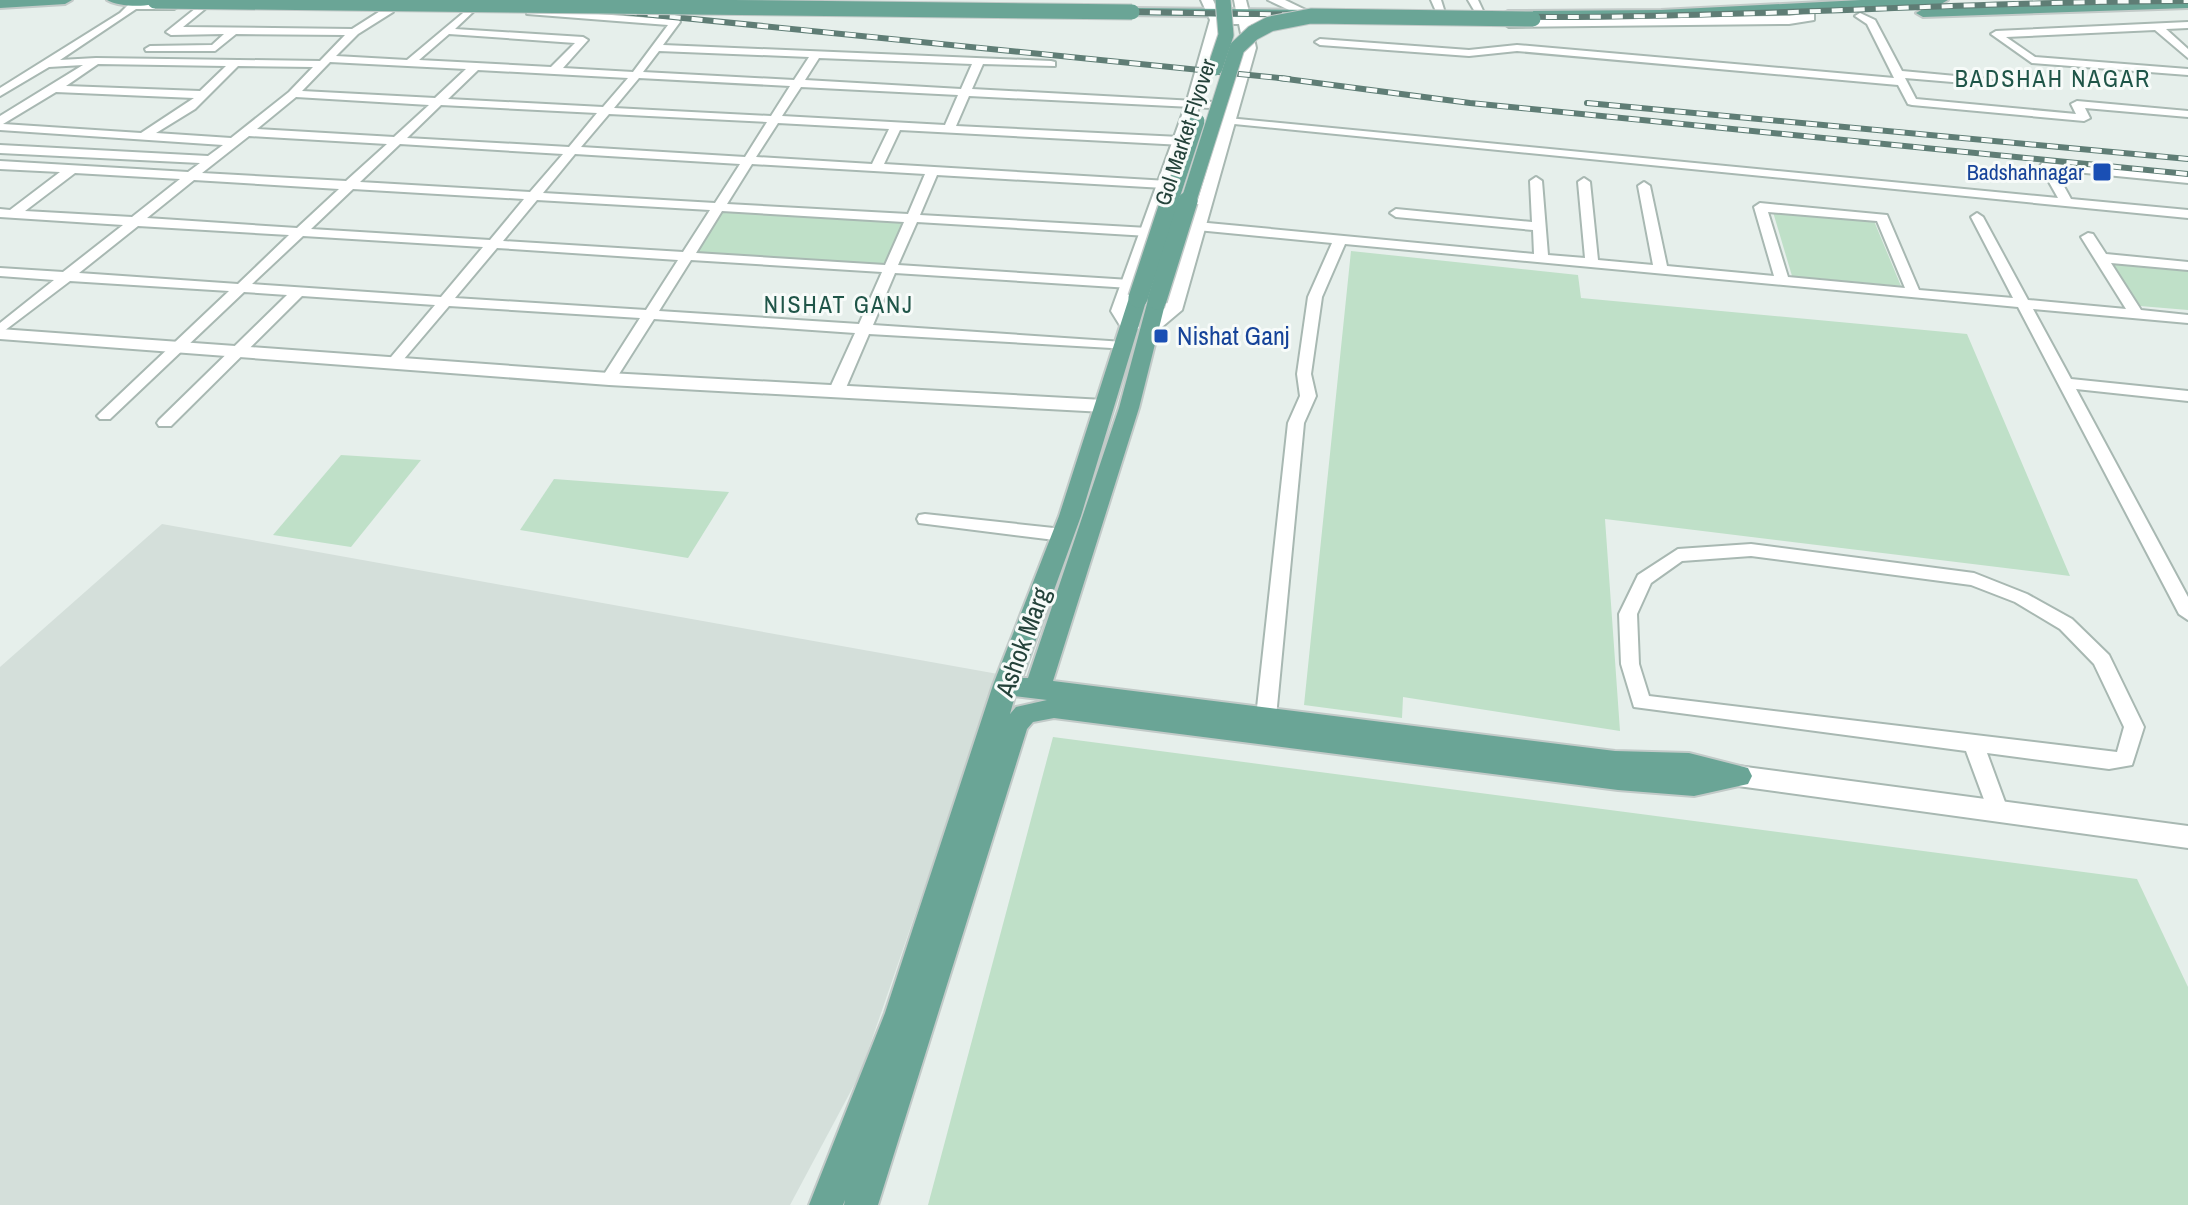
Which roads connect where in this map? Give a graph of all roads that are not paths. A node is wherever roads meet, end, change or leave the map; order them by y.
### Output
1 (65, 0) edge
2 (114, 0) edge
3 (642, 0) edge
4 (1223, 0) edge
5 (1274, 0) edge
6 (1436, 0) edge
7 (1473, 0) edge
8 (1941, 0) edge
9 (131, 1) edge
10 (155, 1) edge
11 (1838, 2) edge
12 (0, 4) edge
13 (2188, 4) edge
14 (385, 5) edge
15 (201, 7) junction
16 (469, 11) junction
17 (1211, 11) edge
18 (1242, 11) edge
19 (1158, 13) junction
20 (1308, 14) junction
21 (1442, 14) junction
22 (1482, 15) junction
23 (1860, 16) junction
24 (1810, 17) junction
25 (2188, 25) edge
26 (2157, 26) junction
27 (174, 30) junction
28 (234, 30) junction
29 (284, 31) junction
30 (446, 31) junction
31 (354, 32) junction
32 (1320, 42) dead end
33 (269, 47) junction
34 (656, 48) junction
35 (206, 50) junction
36 (816, 54) junction
37 (2188, 55) edge
38 (328, 59) junction
39 (1206, 60) junction
40 (96, 61) junction
41 (979, 61) junction
42 (1245, 62) junction
43 (410, 63) junction
44 (46, 64) junction
45 (1051, 64) dead end
46 (233, 65) junction
47 (475, 67) junction
48 (553, 72) junction
49 (2188, 72) edge
50 (635, 76) junction
51 (1899, 78) junction
52 (1201, 79) junction
53 (1988, 82) dead end
54 (1240, 83) junction
55 (798, 84) junction
56 (6, 85) edge
57 (54, 89) junction
58 (965, 92) junction
59 (0, 93) edge
60 (293, 94) junction
61 (205, 95) junction
62 (437, 102) junction
63 (1193, 104) junction
64 (606, 111) junction
65 (1230, 114) junction
66 (2188, 114) edge
67 (776, 120) junction
68 (0, 124) edge
69 (896, 126) junction
70 (949, 129) junction
71 (246, 132) junction
72 (145, 135) junction
73 (1181, 140) junction
74 (396, 141) junction
75 (234, 142) junction
76 (1221, 143) junction
77 (0, 149) edge
78 (572, 151) junction
79 (212, 160) junction
80 (751, 161) junction
81 (0, 165) edge
82 (876, 168) junction
83 (71, 170) junction
84 (933, 171) junction
85 (192, 176) junction
86 (2188, 179) edge
87 (1536, 181) dead end
88 (1584, 182) dead end
89 (1164, 184) junction
90 (349, 186) junction
91 (1644, 186) dead end
92 (535, 196) junction
93 (2067, 203) junction
94 (721, 207) junction
95 (1396, 213) dead end
96 (6, 214) edge
97 (2188, 214) edge
98 (1977, 217) dead end
99 (911, 218) junction
100 (135, 222) junction
101 (1197, 226) junction
102 (1539, 227) junction
103 (300, 232) junction
104 (1148, 232) junction
105 (2088, 237) dead end
106 (1340, 239) junction
107 (493, 245) junction
108 (688, 257) junction
109 (1541, 257) junction
110 (2101, 258) junction
111 (1592, 262) junction
112 (2188, 266) edge
113 (1661, 269) junction
114 (889, 270) junction
115 (0, 272) edge
116 (67, 276) junction
117 (1782, 281) junction
118 (242, 288) junction
119 (298, 292) junction
120 (1142, 294) junction
121 (1914, 294) junction
122 (445, 301) junction
123 (2025, 304) junction
124 (2136, 314) junction
125 (651, 315) junction
126 (2188, 319) edge
127 (864, 329) junction
128 (0, 332) edge
129 (1135, 334) junction
130 (180, 348) junction
131 (237, 352) junction
132 (393, 363) junction
133 (609, 379) junction
134 (2066, 383) junction
135 (837, 390) junction
136 (2188, 396) edge
137 (1104, 406) junction
138 (105, 416) dead end
139 (165, 423) dead end
140 (925, 519) dead end
141 (1063, 535) junction
142 (2188, 614) edge
143 (1006, 685) junction
144 (1038, 687) junction
145 (1266, 717) junction
146 (1973, 744) junction
147 (1738, 776) junction
148 (1999, 813) junction
149 (2188, 837) edge
150 (826, 1205) edge
151 (861, 1205) edge

1 - 12 main road
2 - 9 main road
3 - 19 street
4 - 120 main road, Gol Market Flyover, bridge
5 - 20 street
6 - 21 street
7 - 22 street
8 - 11 main road
9 - 10 main road
9 - 15 street
9 - 44 street
10 - 19 main road, bridge
11 - 22 main road
13 - 23 main road, Gol Market Flyover
14 - 15 street
14 - 16 street
14 - 31 street
15 - 27 street
16 - 30 street
16 - 34 street
17 - 18 main road
17 - 19 main road
17 - 39 street, Ashok Marg
18 - 20 main road
18 - 24 street
18 - 42 street, Ashok Marg
20 - 21 main road
21 - 22 main road
23 - 24 main road, Gol Market Flyover
23 - 51 street
24 - 120 main road, Gol Market Flyover, bridge
25 - 26 street
26 - 37 street
26 - 49 street
27 - 28 street
27 - 35 street
28 - 29 street
28 - 35 street
29 - 31 street
29 - 33 street
30 - 43 street
30 - 48 street
31 - 38 street
32 - 51 street
33 - 35 street
33 - 38 street
34 - 36 street
34 - 50 street
36 - 41 street
36 - 55 street
38 - 43 street
38 - 46 street
38 - 60 street
39 - 42 street
39 - 52 street, Ashok Marg
40 - 44 street
40 - 46 street
40 - 57 street
41 - 45 street
41 - 58 street
42 - 54 street, Ashok Marg
43 - 47 street
44 - 56 street
46 - 61 street
47 - 48 street
47 - 62 street
48 - 50 street
50 - 55 street
50 - 64 street
51 - 53 street
51 - 66 street
52 - 54 street
52 - 63 street, Ashok Marg
54 - 65 street, Ashok Marg
55 - 58 street
55 - 67 street
56 - 59 street
57 - 61 street
57 - 68 street
58 - 63 street
58 - 70 street
60 - 62 street
60 - 71 street
61 - 72 street
62 - 64 street
62 - 74 street
63 - 65 street
63 - 73 street, Ashok Marg
64 - 67 street
64 - 78 street
65 - 76 street, Ashok Marg
65 - 93 street
67 - 69 street
67 - 80 street
68 - 72 street
69 - 70 street
69 - 82 street
70 - 73 street
71 - 74 street
71 - 75 street
72 - 75 street
73 - 76 street
73 - 89 street, Ashok Marg
74 - 78 street
74 - 90 street
75 - 79 street
76 - 101 street, Ashok Marg
77 - 79 street
78 - 80 street
78 - 92 street
79 - 85 street
80 - 82 street
80 - 94 street
81 - 83 street
82 - 84 street
83 - 85 street
83 - 96 street
84 - 89 street
84 - 99 street
85 - 90 street
85 - 100 street
86 - 93 street
87 - 102 street
88 - 111 street
89 - 104 street, Ashok Marg
90 - 92 street
90 - 103 street
91 - 113 street
92 - 94 street
92 - 107 street
93 - 97 street
94 - 99 street
94 - 108 street
95 - 102 street
96 - 100 street
98 - 123 street
99 - 104 street
99 - 114 street
100 - 103 street
100 - 116 street
101 - 106 street
101 - 129 street, Ashok Marg
102 - 109 street
103 - 107 street
103 - 118 street
104 - 120 street, Ashok Marg
105 - 110 street
106 - 109 street
106 - 145 street
107 - 108 street
107 - 122 street
108 - 114 street
108 - 125 street
109 - 111 street
110 - 112 street
110 - 124 street
111 - 113 street
113 - 117 street
114 - 120 street
114 - 127 street
115 - 116 street
116 - 118 street
116 - 128 street
117 - 121 street
117 - 121 street
118 - 119 street
118 - 130 street
119 - 122 street
119 - 131 street
120 - 129 main road, Gol Market Flyover
120 - 129 street, Ashok Marg
121 - 123 street
122 - 125 street
122 - 132 street
123 - 124 street
123 - 134 street
124 - 126 street
125 - 127 street
125 - 133 street
127 - 129 street
127 - 135 street
128 - 130 street
129 - 137 main road, Ashok Marg
129 - 144 main road, Ashok Marg
130 - 131 street
130 - 138 street
131 - 132 street
131 - 139 street
132 - 133 street
133 - 135 street
134 - 136 street
134 - 142 street
135 - 137 street
137 - 141 main road, Ashok Marg
140 - 141 street
141 - 143 main road, Ashok Marg
143 - 144 main road
143 - 150 main road, Ashok Marg
144 - 145 main road
145 - 147 main road
146 - 146 street
146 - 148 street
147 - 148 street
147 - 151 main road, Ashok Marg
148 - 149 street

